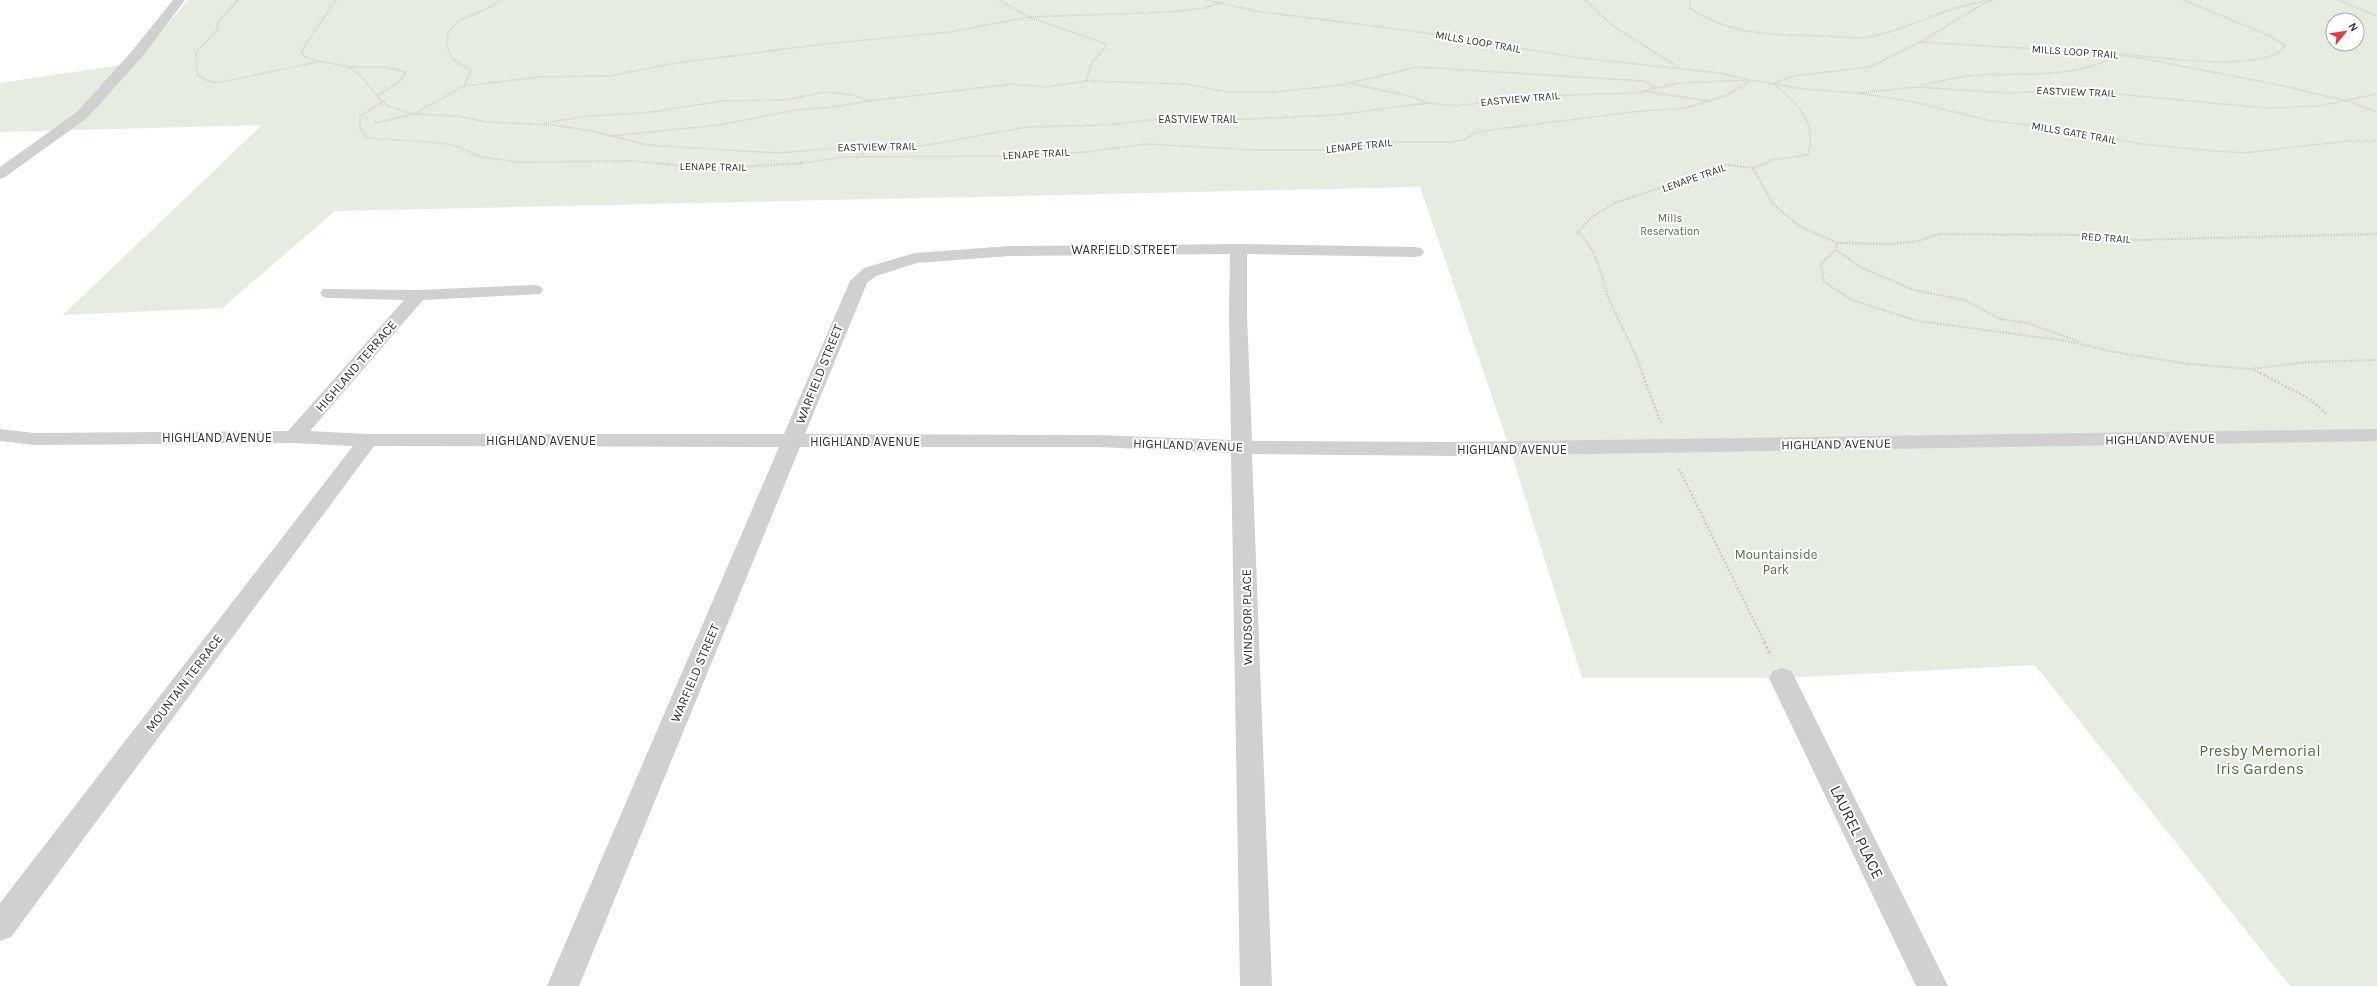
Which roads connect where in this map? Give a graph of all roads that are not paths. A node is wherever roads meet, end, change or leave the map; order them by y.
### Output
1 (180, 0) edge
2 (0, 174) edge
3 (1239, 249) junction
4 (1415, 252) dead end
5 (534, 290) dead end
6 (329, 293) dead end
7 (418, 295) junction
8 (2377, 435) edge
9 (0, 436) edge
10 (294, 437) junction
11 (368, 440) junction
12 (793, 440) junction
13 (1242, 447) junction
14 (1782, 678) dead end
15 (0, 927) edge
16 (563, 986) edge
17 (1256, 986) edge
18 (1932, 986) edge

1 - 2 street
3 - 4 street, WARFIELD STREET
3 - 12 street, WARFIELD STREET
3 - 13 street, WINDSOR PLACE
5 - 7 street
6 - 7 street
7 - 10 street, HIGHLAND TERRACE
8 - 13 street, HIGHLAND AVENUE
9 - 10 street, HIGHLAND AVENUE
10 - 11 street, HIGHLAND AVENUE
11 - 12 street, HIGHLAND AVENUE
11 - 15 street, MOUNTAIN TERRACE
12 - 13 street, HIGHLAND AVENUE
12 - 16 street, WARFIELD STREET
13 - 17 street, WINDSOR PLACE
14 - 18 street, LAUREL PLACE

